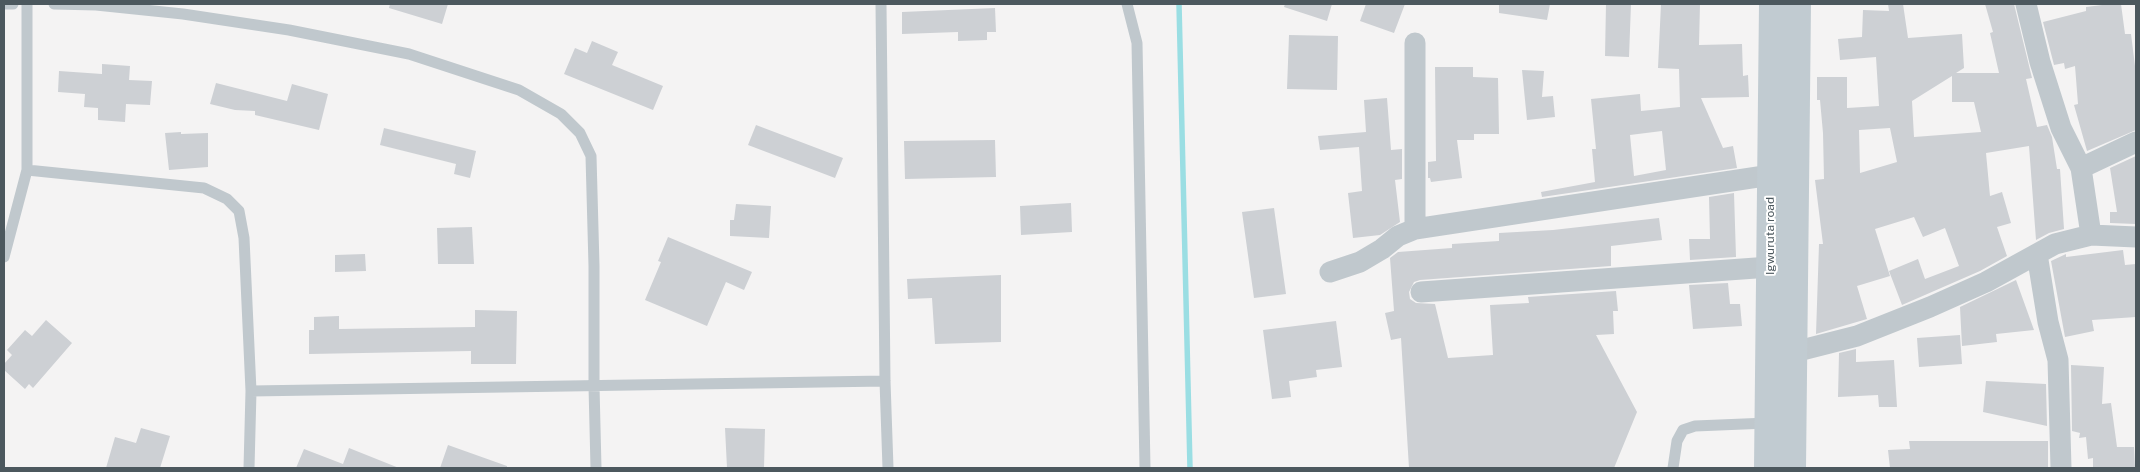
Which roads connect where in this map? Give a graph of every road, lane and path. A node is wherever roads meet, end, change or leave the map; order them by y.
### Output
1 (4, 4) edge
2 (13, 4) edge
3 (27, 4) edge
4 (54, 4) edge
5 (881, 4) edge
6 (1127, 4) edge
7 (1773, 4) edge
8 (1797, 4) edge
9 (2026, 4) edge
10 (1415, 42) dead end
11 (2136, 142) edge
12 (2081, 168) junction
13 (27, 170) junction
14 (1771, 176) junction
15 (1415, 229) junction
16 (2091, 235) junction
17 (2136, 237) edge
18 (2037, 254) junction
19 (4, 257) edge
20 (1770, 266) junction
21 (1330, 272) dead end
22 (1421, 292) dead end
23 (1794, 352) junction
24 (885, 382) junction
25 (594, 386) junction
26 (252, 391) junction
27 (1768, 423) junction
28 (249, 468) edge
29 (596, 468) edge
30 (888, 468) edge
31 (1145, 468) edge
32 (1673, 468) edge
33 (1768, 468) edge
34 (1792, 468) edge
35 (2061, 468) edge

1 - 2 lane
3 - 13 lane
4 - 25 lane
5 - 24 lane
6 - 31 lane
7 - 14 main road, Igwuruta road
8 - 23 main road, Igwuruta road
9 - 12 street
10 - 15 street
11 - 12 street
12 - 16 street
13 - 19 lane
13 - 26 lane
14 - 15 street
14 - 20 main road, Igwuruta road
15 - 21 street
16 - 17 street
16 - 18 street
18 - 23 street
18 - 35 street
20 - 22 street
20 - 27 main road, Igwuruta road
23 - 34 main road, Igwuruta road
24 - 25 lane
24 - 30 lane
25 - 26 lane
25 - 29 lane
26 - 28 lane
27 - 32 lane
27 - 33 main road, Igwuruta road

